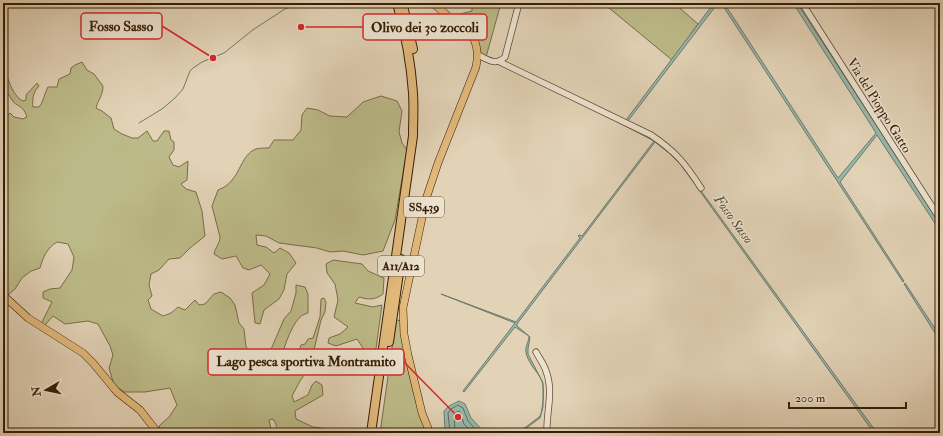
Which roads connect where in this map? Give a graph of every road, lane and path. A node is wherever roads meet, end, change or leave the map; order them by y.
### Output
1 (397, 3) edge
2 (402, 3) edge
3 (433, 3) edge
4 (519, 3) edge
5 (802, 3) edge
6 (478, 55) junction
7 (412, 61) junction
8 (500, 62) junction
9 (701, 188) dead end
10 (940, 219) edge
11 (3, 295) edge
12 (536, 352) dead end
13 (381, 380) junction
14 (158, 433) edge
15 (371, 433) edge
16 (376, 433) edge
17 (430, 433) edge
18 (547, 433) edge

1 - 7 highway, A11/A12
2 - 7 highway, A11/A12
3 - 6 main road
4 - 8 street
5 - 10 street, Via del Pioppo Gatto
6 - 8 street
6 - 17 main road, SS439
7 - 13 highway, A11/A12
8 - 9 street
11 - 14 main road
12 - 18 street
13 - 15 highway, A11/A12
13 - 16 highway, A11/A12

